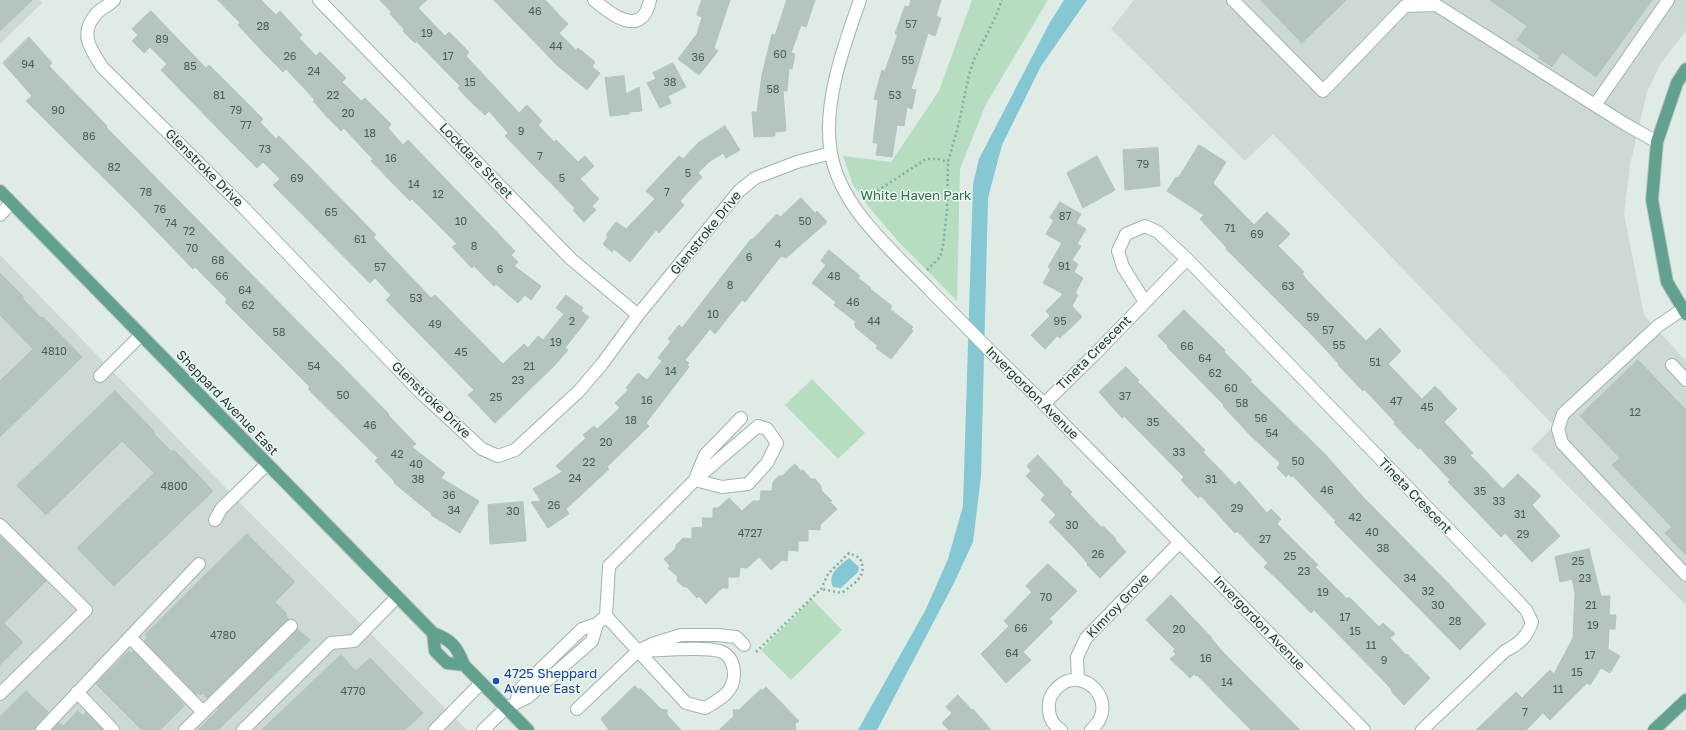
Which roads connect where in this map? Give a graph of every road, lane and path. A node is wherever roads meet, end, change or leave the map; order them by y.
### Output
1 (114, 0) edge
2 (319, 0) edge
3 (594, 0) edge
4 (650, 0) edge
5 (860, 0) edge
6 (1002, 0) edge
7 (1233, 0) edge
8 (1668, 0) edge
9 (1686, 69) edge
10 (1595, 105) junction
11 (1657, 142) junction
12 (831, 153) junction
13 (948, 162) junction
14 (0, 191) edge
15 (12, 203) junction
16 (853, 205) junction
17 (0, 215) edge
18 (1187, 260) junction
19 (919, 278) junction
20 (1145, 302) junction
21 (1684, 311) edge
22 (638, 315) junction
23 (141, 335) junction
24 (1672, 365) dead end
25 (100, 376) dead end
26 (1686, 380) edge
27 (1044, 404) junction
28 (741, 418) dead end
29 (267, 464) junction
30 (695, 480) junction
31 (215, 520) dead end
32 (0, 526) edge
33 (1180, 542) junction
34 (199, 564) dead end
35 (1686, 575) edge
36 (822, 588) junction
37 (397, 597) junction
38 (601, 620) junction
39 (291, 626) dead end
40 (433, 633) junction
41 (130, 637) junction
42 (744, 645) dead end
43 (638, 651) junction
44 (754, 653) dead end
45 (464, 665) junction
46 (1078, 680) junction
47 (481, 682) junction
48 (77, 692) junction
49 (0, 694) edge
50 (1686, 700) edge
51 (511, 705) junction
52 (577, 709) dead end
53 (204, 712) junction
54 (42, 730) edge
55 (113, 730) edge
56 (185, 730) edge
57 (243, 730) edge
58 (435, 730) edge
59 (483, 730) edge
60 (528, 730) edge
61 (1061, 730) edge
62 (1091, 730) edge
63 (1364, 730) edge
64 (1422, 730) edge
65 (1654, 730) edge

1 - 22 street, Glenstroke Drive
2 - 22 street, Lockdare Street
3 - 4 street
5 - 12 street, Invergordon Avenue
6 - 13 path
7 - 10 street
8 - 10 street
9 - 11 main road
10 - 11 street
11 - 21 main road
12 - 16 street, Invergordon Avenue
12 - 22 street, Glenstroke Drive
13 - 16 path
13 - 19 path
14 - 15 main road, Sheppard Avenue East
15 - 17 street
15 - 23 main road, Sheppard Avenue East
16 - 19 street, Invergordon Avenue
18 - 20 street, Tineta Crescent
18 - 20 street, Tineta Crescent
18 - 64 street, Tineta Crescent
19 - 27 street, Invergordon Avenue
20 - 27 street, Tineta Crescent
21 - 35 street
23 - 25 street
23 - 29 main road, Sheppard Avenue East
24 - 26 street
27 - 33 street, Invergordon Avenue
28 - 30 street
29 - 31 street
29 - 37 main road, Sheppard Avenue East
30 - 30 street
30 - 38 street
32 - 49 street
33 - 46 street, Kimroy Grove
33 - 63 street, Invergordon Avenue
34 - 41 street
36 - 36 path
36 - 44 path
37 - 40 main road, Sheppard Avenue East
37 - 57 street
38 - 43 street
38 - 51 street
39 - 53 street
40 - 45 main road, Sheppard Avenue East
40 - 45 main road
41 - 48 street
41 - 53 street
42 - 43 street
43 - 43 street
43 - 52 street
45 - 47 main road, Sheppard Avenue East
46 - 61 street
46 - 62 street
47 - 51 main road, Sheppard Avenue East
47 - 58 street
48 - 54 street
48 - 55 street
50 - 65 main road
51 - 59 street
51 - 60 main road, Sheppard Avenue East
53 - 56 street

